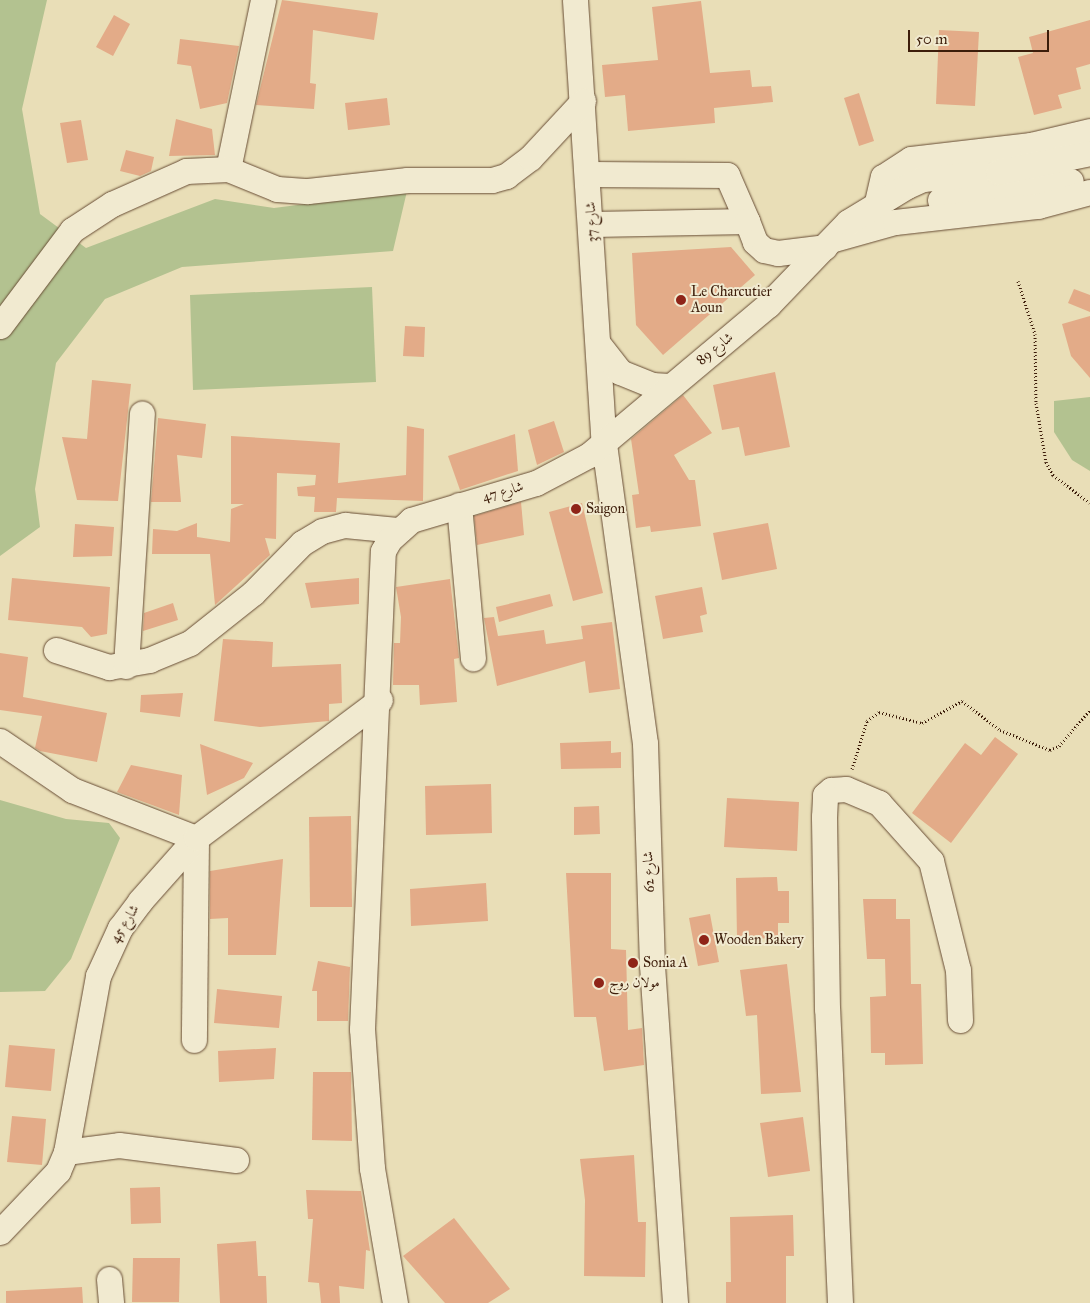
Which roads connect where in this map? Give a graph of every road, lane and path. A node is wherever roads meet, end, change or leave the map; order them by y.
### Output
1 (263, 0) edge
2 (575, 0) edge
3 (583, 101) junction
4 (1090, 131) edge
5 (1090, 153) edge
6 (228, 169) junction
7 (589, 174) junction
8 (1090, 176) edge
9 (944, 187) junction
10 (1090, 192) edge
11 (885, 200) junction
12 (747, 221) junction
13 (593, 224) junction
14 (828, 244) junction
15 (1018, 281) dead end
16 (0, 326) edge
17 (599, 345) junction
18 (669, 386) junction
19 (142, 414) dead end
20 (604, 444) junction
21 (1090, 503) edge
22 (459, 505) junction
23 (397, 530) junction
24 (56, 650) dead end
25 (473, 658) dead end
26 (126, 666) junction
27 (380, 700) junction
28 (1090, 710) edge
29 (0, 740) edge
30 (846, 789) junction
31 (196, 838) junction
32 (960, 1020) dead end
33 (194, 1040) dead end
34 (66, 1152) junction
35 (236, 1160) dead end
36 (0, 1232) edge
37 (395, 1303) edge
38 (674, 1303) edge
39 (840, 1303) edge

1 - 6 street
2 - 3 street, شارع 37
3 - 6 street
3 - 7 street, شارع 37
4 - 11 street
5 - 9 street
6 - 16 street
7 - 12 street
7 - 13 street, شارع 37
8 - 9 street
9 - 11 street
10 - 14 street
11 - 14 street, شارع 89
12 - 13 street
12 - 14 street
13 - 17 street, شارع 37
14 - 18 street, شارع 89
15 - 21 path
17 - 18 street
17 - 20 street, شارع 37
18 - 20 street, شارع 89
19 - 26 street
20 - 22 street, شارع 47
20 - 38 street, شارع 62
22 - 23 street, شارع 47
22 - 25 street
23 - 26 street
23 - 27 street
24 - 26 street
27 - 31 street, شارع 45
27 - 37 street
28 - 30 path
29 - 31 street
30 - 32 street
30 - 39 street
31 - 33 street
31 - 34 street, شارع 45
34 - 35 street
34 - 36 street, شارع 45

